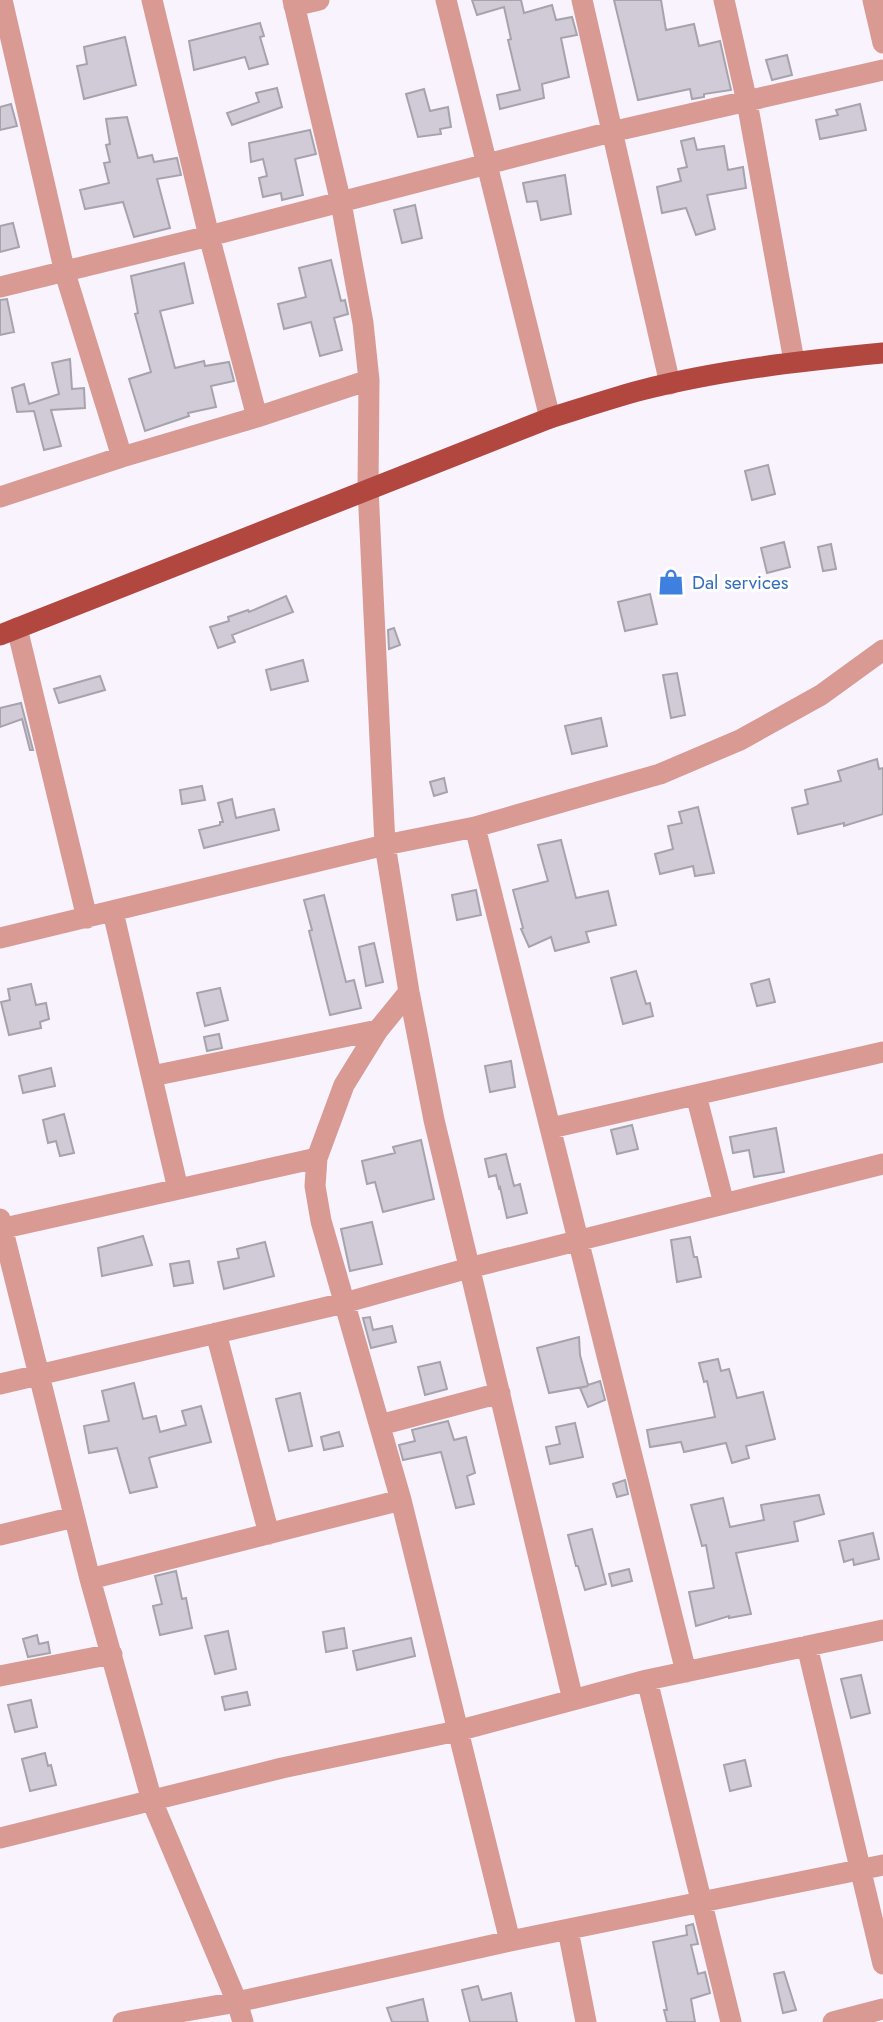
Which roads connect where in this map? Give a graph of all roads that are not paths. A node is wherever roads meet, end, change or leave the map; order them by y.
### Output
1 (2, 0) edge
2 (152, 0) edge
3 (319, 0) edge
4 (446, 0) edge
5 (582, 0) edge
6 (724, 0) edge
7 (873, 0) edge
8 (293, 3) edge
9 (883, 43) edge
10 (883, 70) edge
11 (747, 102) junction
12 (611, 132) junction
13 (486, 164) junction
14 (341, 203) junction
15 (209, 236) junction
16 (65, 273) junction
17 (0, 287) edge
18 (883, 353) edge
19 (794, 361) junction
20 (369, 380) junction
21 (670, 383) junction
22 (257, 417) junction
23 (550, 418) junction
24 (122, 457) junction
25 (368, 488) junction
26 (0, 497) edge
27 (8, 632) edge
28 (883, 650) edge
29 (475, 827) junction
30 (385, 845) junction
31 (113, 912) junction
32 (87, 918) junction
33 (0, 938) edge
34 (409, 992) junction
35 (377, 1030) junction
36 (883, 1052) edge
37 (152, 1076) junction
38 (696, 1095) junction
39 (551, 1128) junction
40 (317, 1158) junction
41 (883, 1164) edge
42 (178, 1189) junction
43 (724, 1204) junction
44 (1, 1225) edge
45 (577, 1240) junction
46 (469, 1268) junction
47 (344, 1303) junction
48 (216, 1333) junction
49 (39, 1375) junction
50 (0, 1384) edge
51 (500, 1393) junction
52 (380, 1425) junction
53 (401, 1500) junction
54 (74, 1517) junction
55 (269, 1534) junction
56 (0, 1535) edge
57 (90, 1579) junction
58 (883, 1630) edge
59 (807, 1646) junction
60 (111, 1654) junction
61 (685, 1672) junction
62 (0, 1676) edge
63 (647, 1680) junction
64 (573, 1700) junction
65 (457, 1731) junction
66 (152, 1801) junction
67 (0, 1838) edge
68 (883, 1865) edge
69 (860, 1870) junction
70 (701, 1903) junction
71 (568, 1930) junction
72 (510, 1941) junction
73 (883, 1964) edge
74 (883, 2009) edge
75 (240, 2012) edge
76 (123, 2022) edge
77 (586, 2022) edge
78 (731, 2022) edge
79 (832, 2022) edge

1 - 16 street
2 - 15 street
3 - 8 street
4 - 13 street
5 - 12 street
6 - 11 street
7 - 9 street
8 - 14 street
10 - 11 street
11 - 12 street
11 - 19 street
12 - 13 street
12 - 21 street
13 - 14 street
13 - 23 street
14 - 15 street
14 - 20 street
15 - 16 street
15 - 22 street
16 - 17 street
16 - 24 street
18 - 19 main road
19 - 21 main road
20 - 22 street
20 - 25 street
21 - 23 main road
22 - 24 street
23 - 25 main road
24 - 26 street
25 - 27 main road
25 - 30 street
27 - 32 street
28 - 29 street
29 - 30 street
29 - 39 street
30 - 31 street
30 - 34 street
31 - 32 street
31 - 37 street
32 - 33 street
34 - 35 street
34 - 46 street
35 - 37 street
35 - 40 street
36 - 38 street
37 - 42 street
38 - 39 street
38 - 43 street
39 - 45 street
40 - 42 street
40 - 47 street
41 - 43 street
42 - 44 street
43 - 45 street
44 - 49 street
45 - 46 street
45 - 61 street
46 - 47 street
46 - 51 street
47 - 48 street
47 - 52 street
48 - 49 street
48 - 55 street
49 - 50 street
49 - 54 street
51 - 52 street
51 - 64 street
52 - 53 street
53 - 55 street
53 - 65 street
54 - 56 street
54 - 57 street
55 - 57 street
57 - 60 street
58 - 59 street
59 - 61 street
59 - 69 street
60 - 62 street
60 - 66 street
61 - 63 street
63 - 64 street
63 - 70 street
64 - 65 street
65 - 66 street
65 - 72 street
66 - 67 street
66 - 75 street
68 - 69 street
69 - 70 street
69 - 73 street
70 - 71 street
70 - 78 street
71 - 72 street
71 - 77 street
72 - 75 street
74 - 79 street
75 - 76 street

